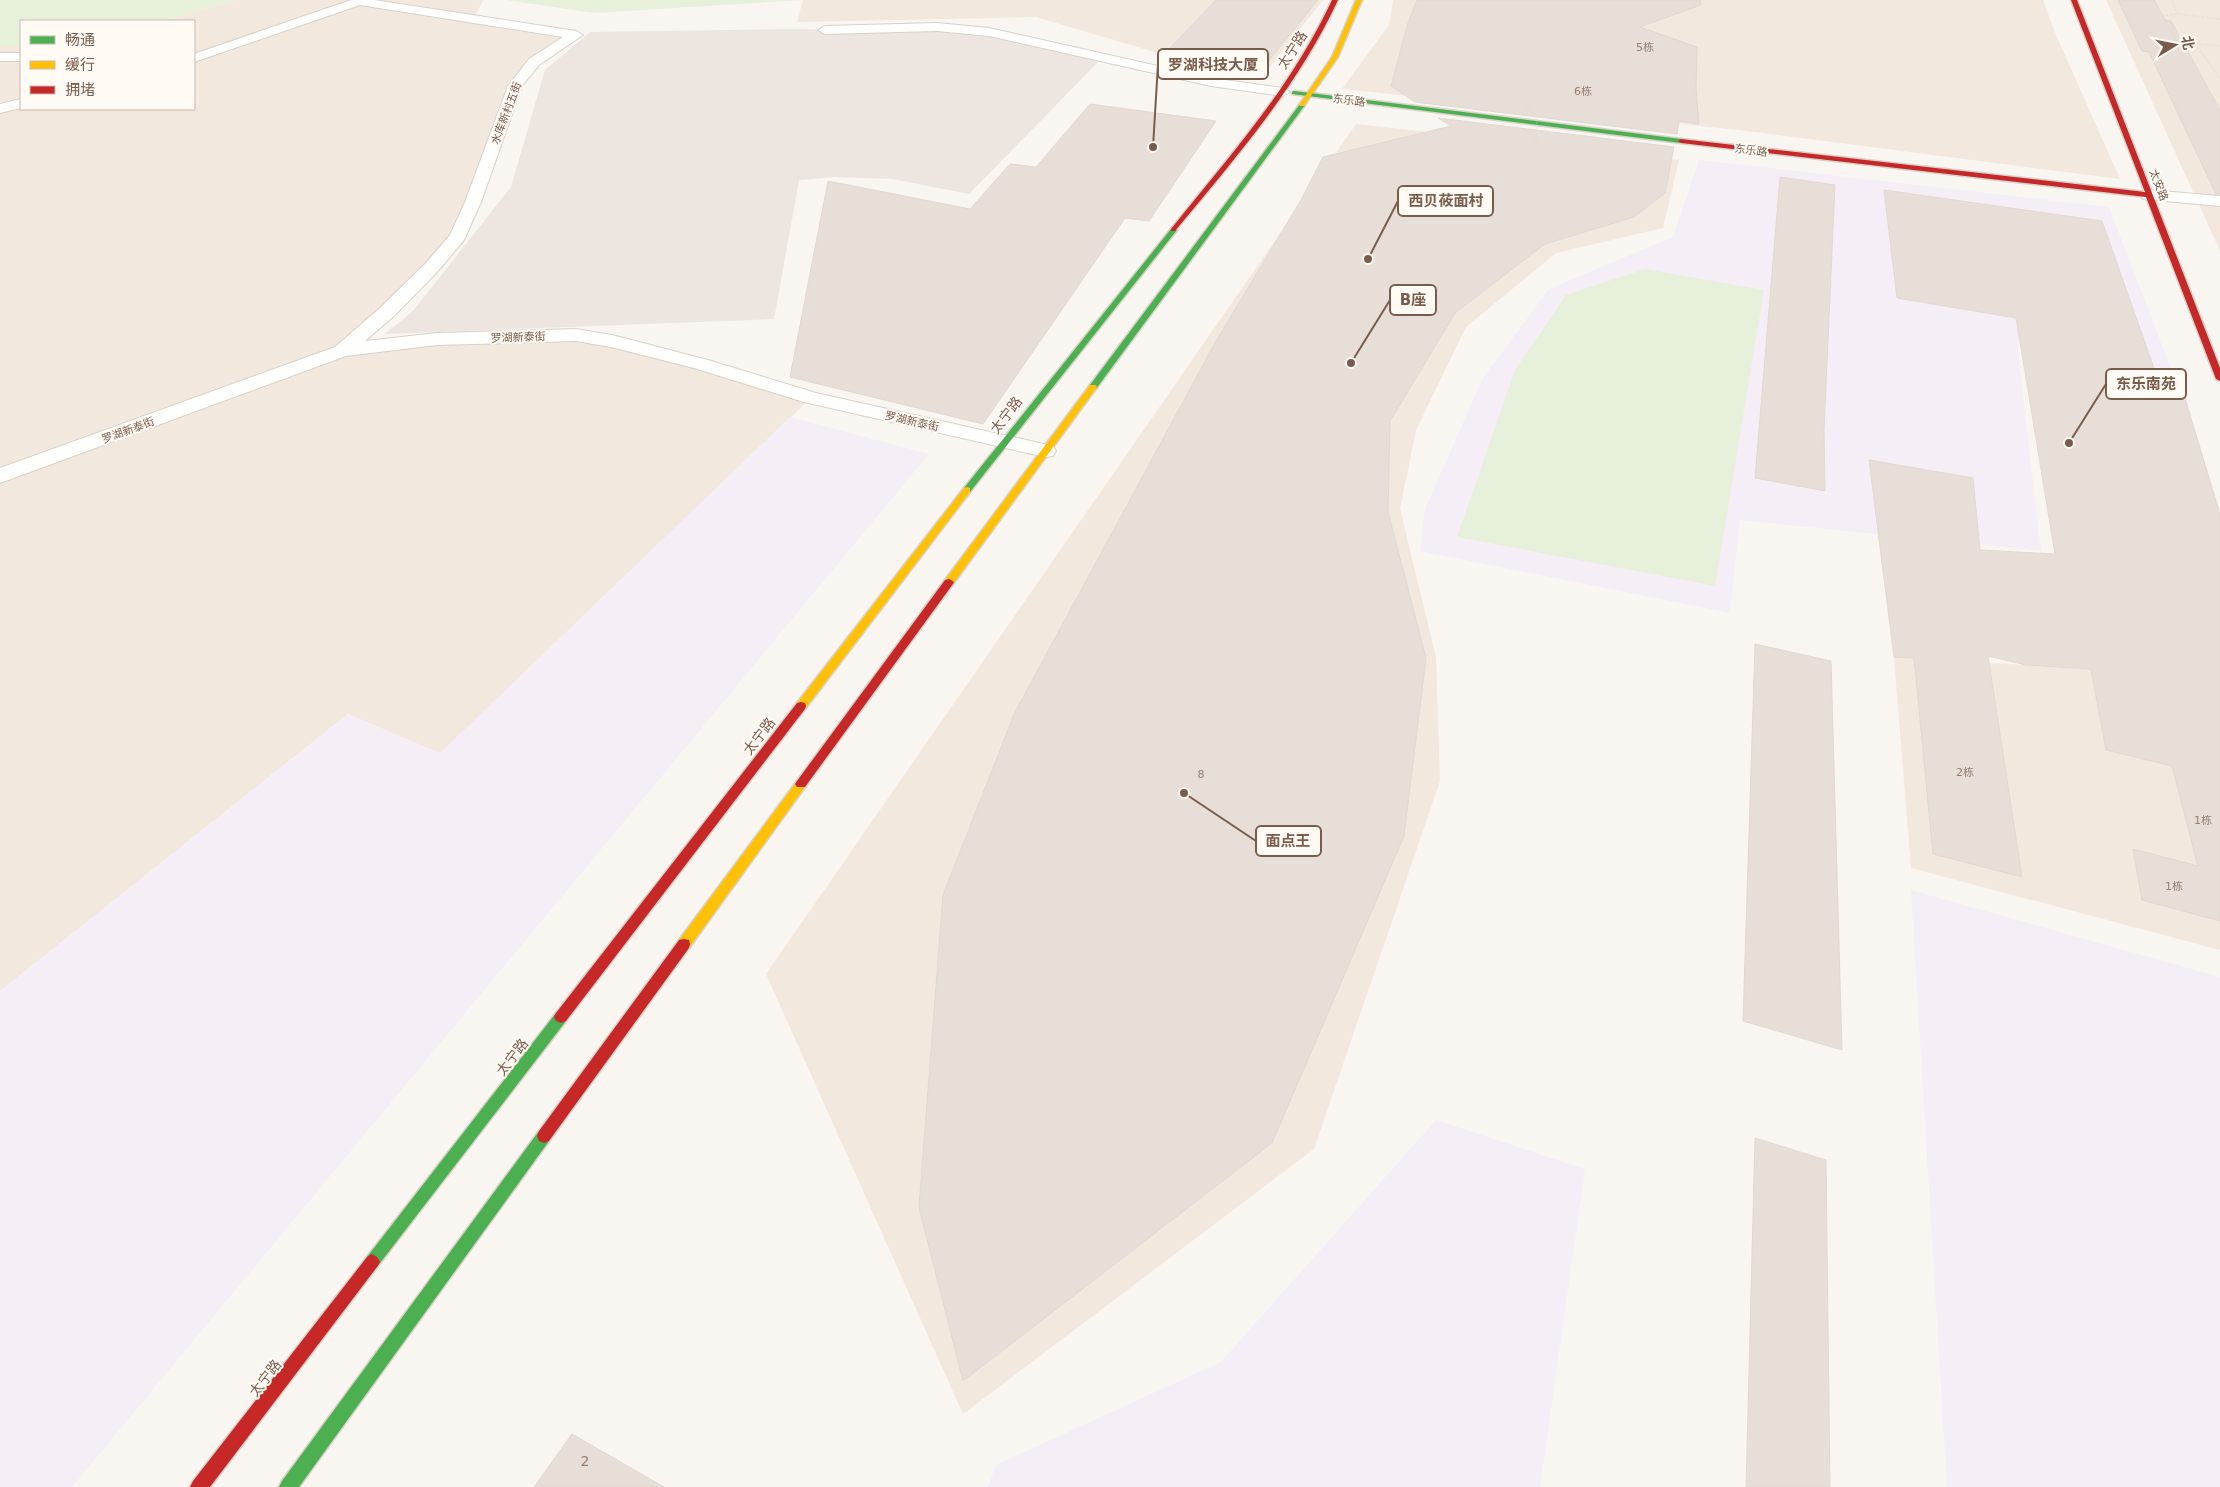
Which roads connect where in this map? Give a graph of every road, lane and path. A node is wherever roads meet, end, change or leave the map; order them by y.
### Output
1 (1335, 0) edge
2 (1359, 0) edge
3 (2074, 0) edge
4 (2172, 0) edge
5 (363, 1) edge
6 (2177, 14) junction
7 (2220, 19) edge
8 (824, 30) dead end
9 (2196, 44) junction
10 (2220, 46) edge
11 (0, 57) edge
12 (20, 57) edge
13 (195, 58) edge
14 (2220, 79) edge
15 (1283, 92) junction
16 (1308, 95) junction
17 (20, 103) edge
18 (1523, 103) dead end
19 (0, 109) edge
20 (1532, 148) dead end
21 (2149, 195) junction
22 (2220, 201) edge
23 (342, 351) junction
24 (2220, 380) edge
25 (1004, 442) junction
26 (1044, 451) junction
27 (4, 472) edge
28 (200, 1487) edge
29 (288, 1487) edge

1 - 15 main road, 太宁路
2 - 16 main road
3 - 21 main road, 太安路
4 - 6 path
5 - 13 street
5 - 23 street, 水库新村五街
6 - 7 path
6 - 9 path
8 - 15 street
9 - 10 path
9 - 14 path
11 - 12 street
15 - 16 main road, 东乐路
15 - 25 main road, 太宁路
16 - 21 main road, 东乐路
16 - 26 main road
17 - 19 street
18 - 20 path, bridge
21 - 22 street, 东乐路
21 - 24 main road, 太安路
23 - 25 street, 罗湖新泰街
23 - 27 street, 罗湖新泰街
25 - 26 street, 罗湖新泰街
25 - 28 main road, 太宁路
26 - 29 main road

